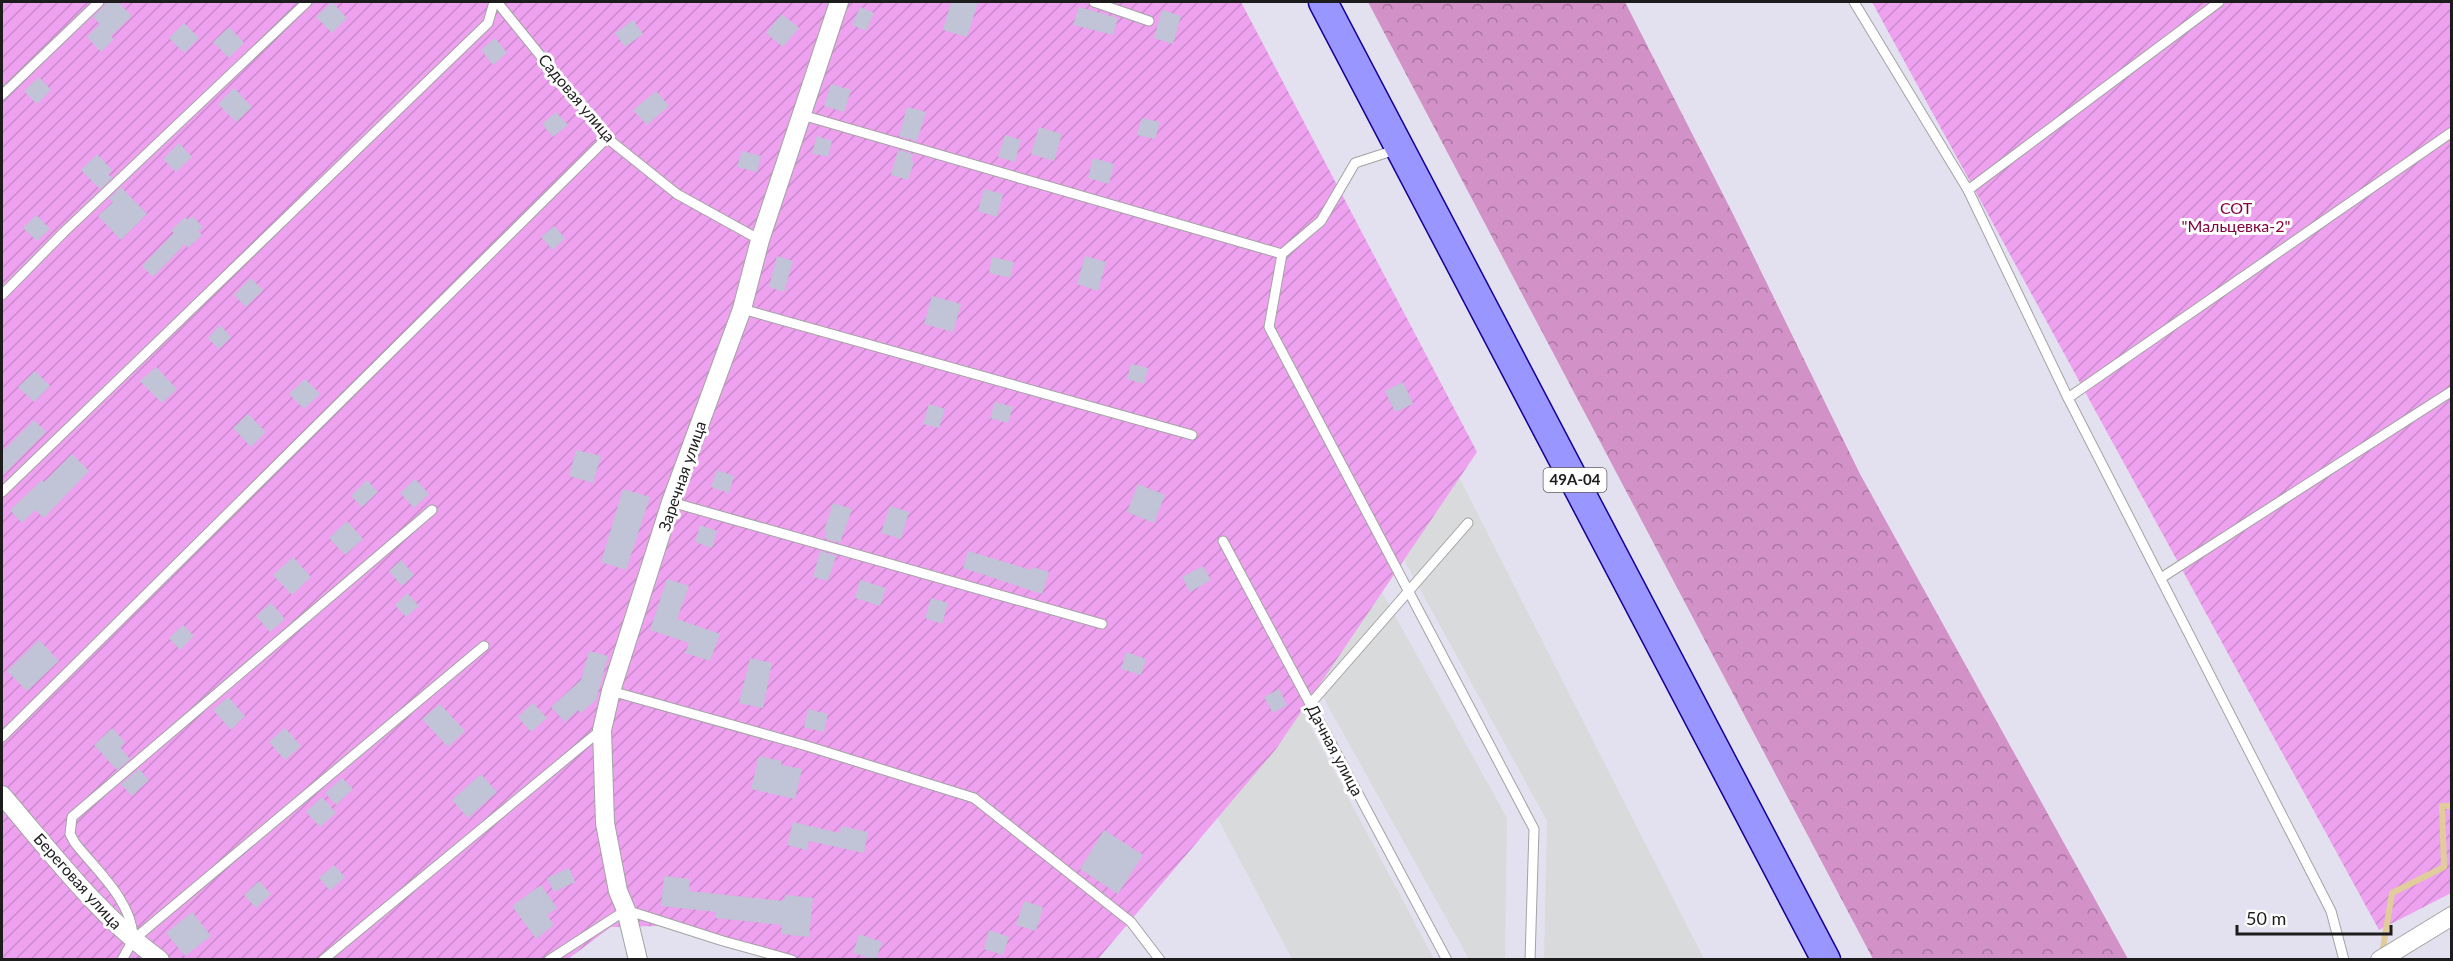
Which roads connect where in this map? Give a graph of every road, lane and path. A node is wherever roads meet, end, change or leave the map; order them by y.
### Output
1 (99, 2) edge
2 (307, 2) edge
3 (496, 2) edge
4 (839, 2) edge
5 (1094, 2) edge
6 (1323, 2) edge
7 (1854, 2) edge
8 (2218, 2) edge
9 (1149, 21) dead end
10 (2, 95) edge
11 (802, 115) junction
12 (2451, 132) edge
13 (607, 138) junction
14 (1400, 148) junction
15 (1968, 190) junction
16 (760, 240) junction
17 (1282, 254) junction
18 (2, 295) edge
19 (742, 309) junction
20 (2451, 391) edge
21 (2068, 398) junction
22 (1192, 435) dead end
23 (2, 492) edge
24 (671, 502) junction
25 (432, 510) dead end
26 (1468, 523) dead end
27 (1223, 541) dead end
28 (2161, 578) junction
29 (1408, 591) junction
30 (1102, 624) dead end
31 (484, 646) dead end
32 (611, 692) junction
33 (1311, 703) junction
34 (602, 730) junction
35 (2, 737) edge
36 (2, 795) edge
37 (626, 910) junction
38 (2451, 916) edge
39 (133, 940) junction
40 (122, 960) edge
41 (160, 960) edge
42 (323, 960) edge
43 (549, 960) edge
44 (638, 960) edge
45 (792, 960) edge
46 (1160, 960) edge
47 (1446, 960) edge
48 (1530, 960) edge
49 (1826, 960) edge
50 (2344, 960) edge
51 (2380, 960) edge

1 - 10 lane
2 - 18 lane
3 - 13 lane, Садовая улица
3 - 23 lane
4 - 11 street, Заречная улица
5 - 9 lane
6 - 14 main road, 49А-04
7 - 15 lane
8 - 15 lane
11 - 16 street, Заречная улица
11 - 17 lane
12 - 21 lane
13 - 16 lane, Садовая улица
13 - 35 lane
14 - 17 lane
14 - 49 main road, 49А-04
15 - 21 lane
16 - 19 street, Заречная улица
17 - 29 lane
19 - 22 lane
19 - 24 street, Заречная улица
20 - 28 lane
21 - 28 lane
24 - 30 lane
24 - 32 street, Заречная улица
25 - 39 lane
26 - 29 lane
27 - 33 lane, Дачная улица
28 - 50 lane
29 - 33 lane
29 - 48 lane
31 - 39 lane
32 - 34 street, Заречная улица
32 - 46 lane
33 - 47 lane, Дачная улица
34 - 37 street, Заречная улица
34 - 42 lane
36 - 39 street, Береговая улица
37 - 43 lane
37 - 44 street, Заречная улица
37 - 45 lane
38 - 51 street
39 - 40 lane
39 - 41 street, Береговая улица

